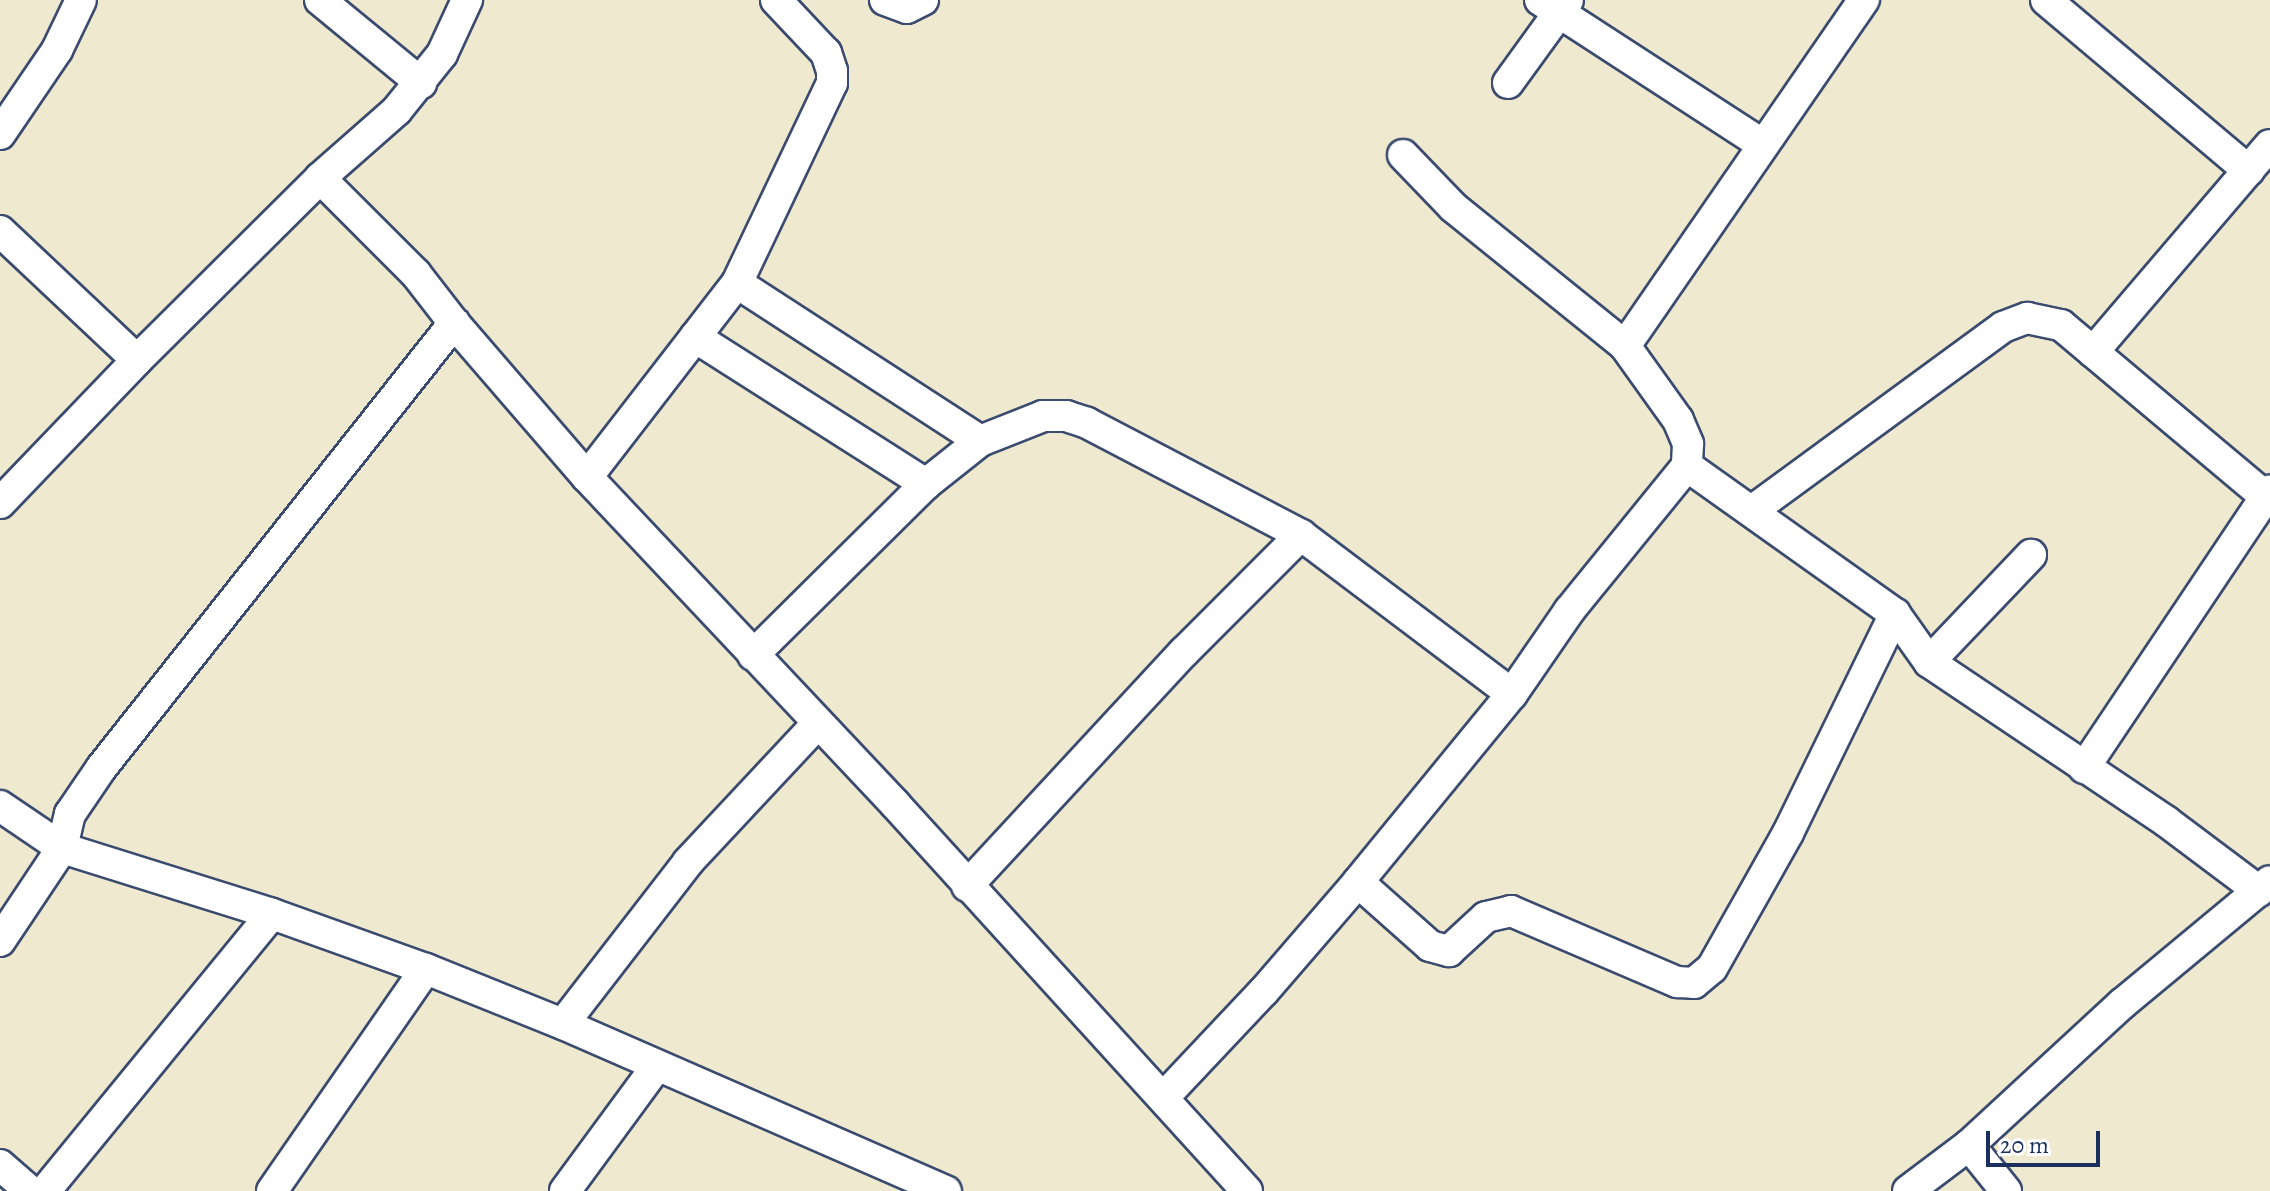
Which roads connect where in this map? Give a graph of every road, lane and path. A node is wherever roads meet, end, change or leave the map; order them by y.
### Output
1 (81, 0) edge
2 (320, 0) edge
3 (467, 0) edge
4 (776, 0) edge
5 (885, 0) edge
6 (923, 0) edge
7 (1864, 0) edge
8 (2046, 0) edge
9 (1554, 5) edge
10 (421, 83) junction
11 (1508, 83) dead end
12 (0, 134) edge
13 (1763, 145) junction
14 (2270, 145) edge
15 (1403, 155) dead end
16 (2249, 171) junction
17 (320, 178) junction
18 (0, 231) edge
19 (737, 283) junction
20 (454, 323) junction
21 (695, 337) junction
22 (1625, 346) junction
23 (2093, 352) junction
24 (137, 360) junction
25 (980, 441) junction
26 (1687, 466) junction
27 (587, 477) junction
28 (926, 484) junction
29 (2268, 493) edge
30 (0, 503) edge
31 (1753, 510) junction
32 (1301, 535) junction
33 (2031, 555) dead end
34 (1895, 614) junction
35 (753, 655) junction
36 (1929, 662) junction
37 (1512, 694) junction
38 (817, 724) junction
39 (2084, 768) junction
40 (0, 806) edge
41 (62, 848) junction
42 (1358, 882) junction
43 (967, 886) junction
44 (2265, 886) edge
45 (272, 914) junction
46 (0, 941) edge
47 (426, 969) junction
48 (563, 1024) junction
49 (656, 1067) junction
50 (1163, 1098) junction
51 (1969, 1145) junction
52 (0, 1165) edge
53 (30, 1191) edge
54 (45, 1191) edge
55 (272, 1191) edge
56 (565, 1191) edge
57 (946, 1191) edge
58 (1247, 1191) edge
59 (1908, 1191) edge
60 (2006, 1191) edge

1 - 12 street
2 - 10 street
3 - 10 street
4 - 19 street
5 - 6 street
7 - 13 street
8 - 16 street
9 - 11 street
9 - 13 street
10 - 17 street
13 - 22 street
14 - 16 street
15 - 22 street
16 - 23 street
17 - 20 street
17 - 24 street
18 - 24 street
19 - 21 street
19 - 25 street
20 - 27 street
20 - 41 street
21 - 27 street
21 - 28 street
22 - 26 street
23 - 29 street
23 - 31 street
24 - 30 street
25 - 28 street
25 - 32 street
26 - 31 street
26 - 37 street
27 - 35 street
28 - 35 street
29 - 39 street
31 - 34 street
32 - 37 street
32 - 43 street
33 - 36 street
34 - 36 street
34 - 42 street
35 - 38 street
36 - 39 street
37 - 42 street
38 - 43 street
38 - 48 street
39 - 44 street
40 - 41 street
41 - 45 street
41 - 46 street
42 - 50 street
43 - 50 street
44 - 51 street
45 - 47 street
45 - 54 street
47 - 48 street
47 - 55 street
48 - 49 street
49 - 56 street
49 - 57 street
50 - 58 street
51 - 59 street
51 - 60 street
52 - 53 street

